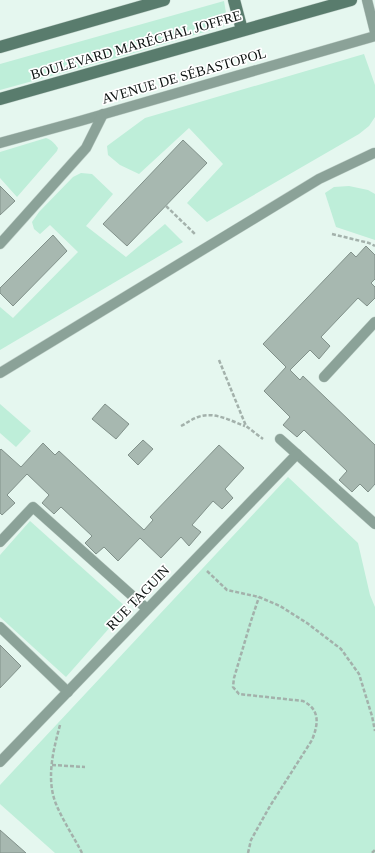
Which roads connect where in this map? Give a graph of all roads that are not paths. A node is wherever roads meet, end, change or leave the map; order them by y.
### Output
1 (164, 0) edge
2 (234, 0) edge
3 (351, 0) edge
4 (367, 0) edge
5 (242, 30) junction
6 (375, 32) edge
7 (375, 36) edge
8 (0, 47) edge
9 (0, 99) edge
10 (103, 114) junction
11 (0, 143) edge
12 (375, 152) edge
13 (0, 244) edge
14 (375, 322) edge
15 (0, 373) edge
16 (324, 377) dead end
17 (280, 439) road end
18 (297, 454) junction
19 (375, 524) edge
20 (0, 542) edge
21 (147, 609) junction
22 (0, 627) edge
23 (68, 692) junction
24 (0, 762) edge

1 - 8 main road
2 - 5 main road
3 - 5 main road, BOULEVARD MARÉCHAL JOFFRE
4 - 6 lane
5 - 9 main road, BOULEVARD MARÉCHAL JOFFRE
7 - 10 lane, AVENUE DE SÉBASTOPOL
10 - 11 lane, AVENUE DE SÉBASTOPOL
10 - 13 lane
12 - 15 lane
14 - 16 lane
17 - 18 lane
18 - 19 lane
18 - 21 lane, RUE TAGUIN
20 - 21 lane
21 - 23 lane, RUE TAGUIN
22 - 23 lane
23 - 24 lane, RUE TAGUIN

